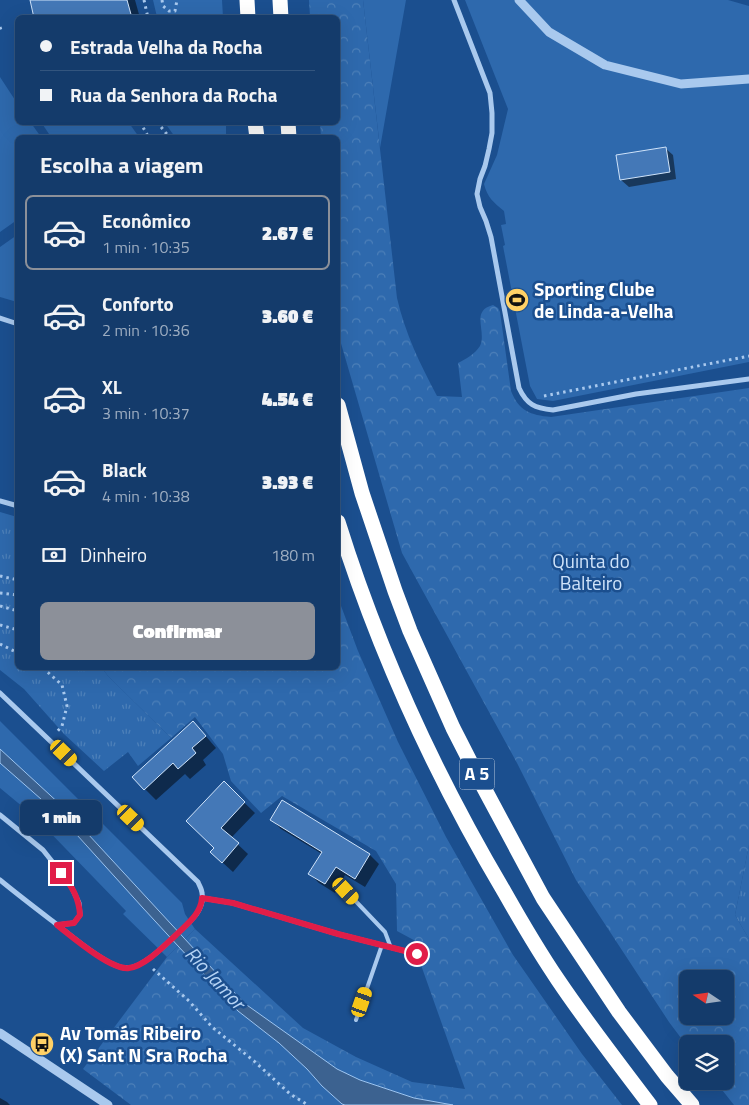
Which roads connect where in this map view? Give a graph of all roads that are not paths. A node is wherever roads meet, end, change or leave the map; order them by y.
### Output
1 (247, 0) edge
2 (280, 0) edge
3 (454, 0) edge
4 (519, 0) edge
5 (248, 15) edge
6 (281, 15) edge
7 (749, 79) edge
8 (0, 318) edge
9 (15, 323) edge
10 (749, 379) edge
11 (340, 412) edge
12 (0, 501) edge
13 (15, 505) edge
14 (340, 528) edge
15 (0, 693) edge
16 (0, 815) edge
17 (0, 880) edge
18 (346, 891) dead end
19 (202, 898) junction
20 (57, 925) junction
21 (382, 945) junction
22 (391, 948) junction
23 (417, 954) dead end
24 (356, 1020) dead end
25 (0, 1033) edge
26 (108, 1105) edge
27 (650, 1105) edge
28 (692, 1105) edge

1 - 5 highway
2 - 6 highway
3 - 10 street
4 - 7 street
8 - 9 street
11 - 28 highway, A 5
12 - 13 street
14 - 27 highway, A 5
15 - 19 street
16 - 20 street
17 - 20 street
18 - 22 lane
19 - 20 street
19 - 21 street
21 - 22 street
21 - 24 lane
22 - 23 street
25 - 26 street

